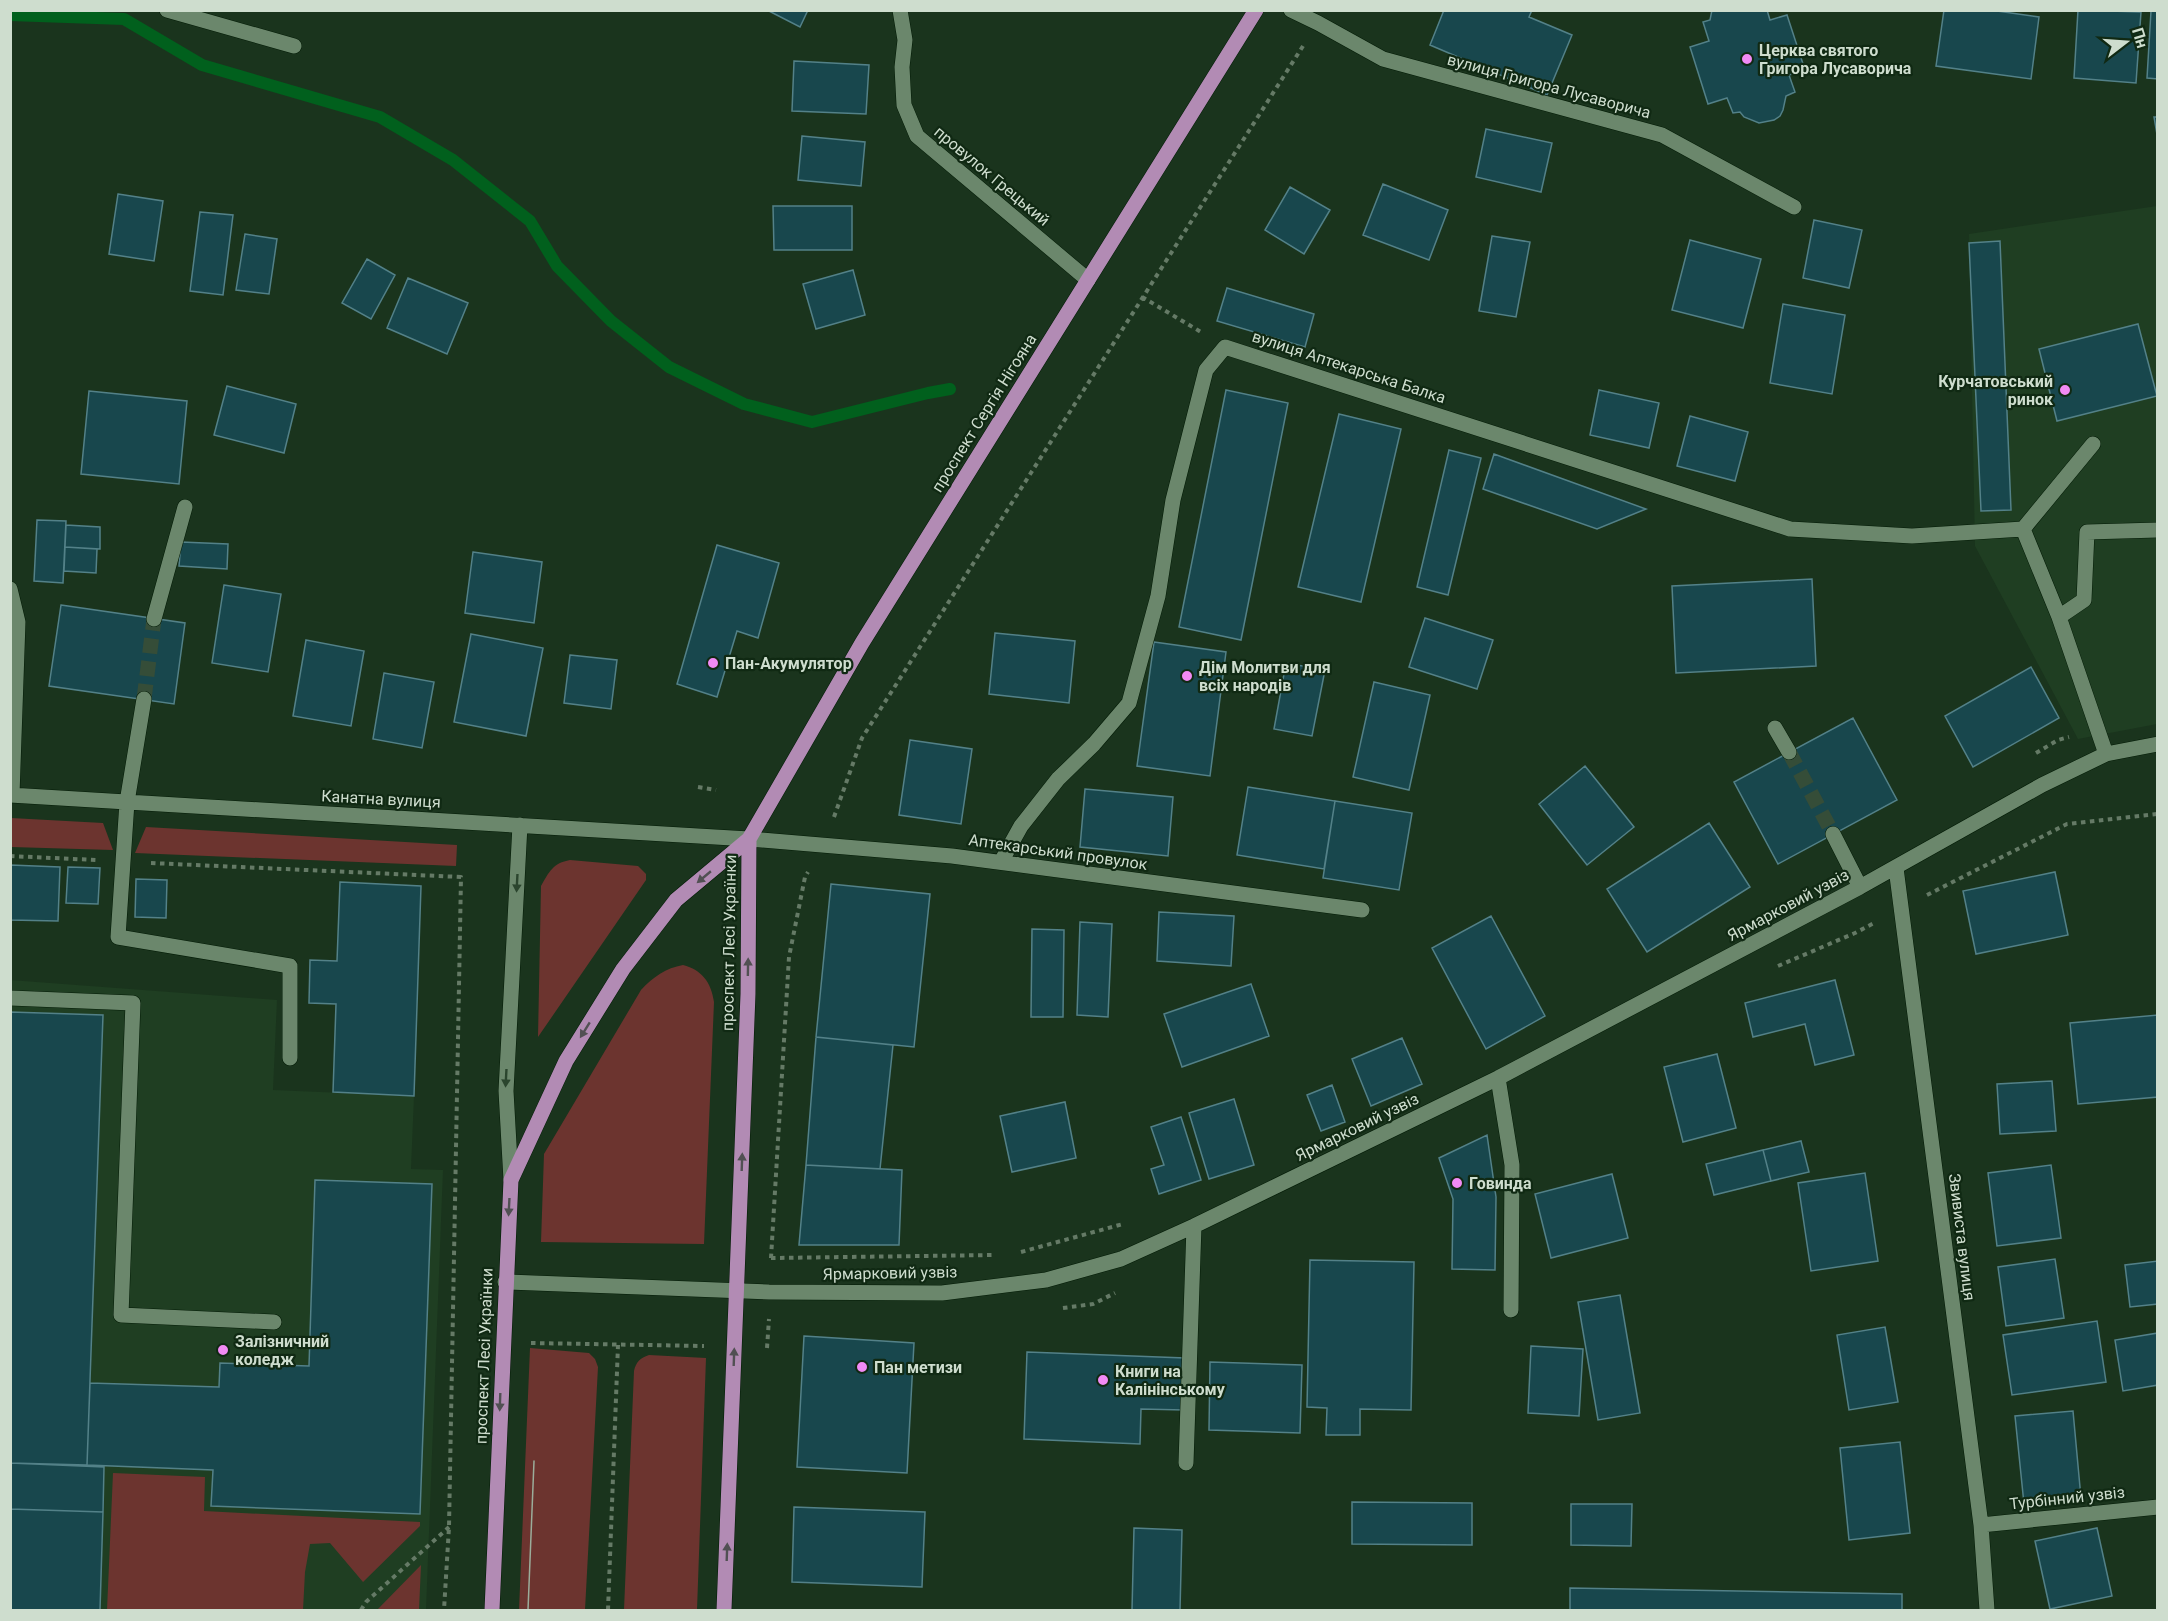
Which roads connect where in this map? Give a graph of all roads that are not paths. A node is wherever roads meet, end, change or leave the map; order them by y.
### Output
1 (167, 10) edge
2 (900, 10) edge
3 (1256, 10) edge
4 (1291, 10) edge
5 (294, 46) dead end
6 (1794, 207) dead end
7 (1088, 280) junction
8 (2093, 444) dead end
9 (184, 507) dead end
10 (2023, 529) junction
11 (2157, 530) edge
12 (10, 589) edge
13 (2059, 617) junction
14 (154, 619) tunnel mouth
15 (144, 699) tunnel mouth
16 (1775, 728) dead end
17 (2157, 744) edge
18 (1789, 752) tunnel mouth
19 (2106, 754) junction
20 (11, 795) edge
21 (127, 802) junction
22 (520, 825) junction
23 (1833, 834) tunnel mouth
24 (749, 839) junction
25 (1001, 862) junction
26 (1896, 868) junction
27 (1860, 887) junction
28 (1362, 910) dead end
29 (10, 998) edge
30 (290, 1058) dead end
31 (1498, 1078) junction
32 (511, 1180) junction
33 (1194, 1226) junction
34 (505, 1282) junction
35 (737, 1292) junction
36 (1511, 1310) dead end
37 (274, 1322) dead end
38 (1186, 1463) dead end
39 (2157, 1507) edge
40 (1981, 1526) junction
41 (492, 1611) edge
42 (724, 1611) edge
43 (1987, 1611) edge

1 - 5 street
2 - 7 street, провулок Грецький
3 - 7 main road, проспект Сергія Нігояна
4 - 6 street, вулиця Григора Лусаворича
7 - 24 main road, проспект Сергія Нігояна
8 - 10 street
9 - 14 street
10 - 13 street
10 - 25 street, вулиця Аптекарська Балка
11 - 13 street
12 - 20 street
13 - 19 street
15 - 21 street
16 - 18 street
17 - 19 street, Ярмарковий узвіз
19 - 26 street, Ярмарковий узвіз
20 - 21 street, Канатна вулиця
21 - 22 street, Канатна вулиця
21 - 30 street
22 - 24 street, Канатна вулиця
22 -> 32 street
23 - 27 street
24 - 25 street, Аптекарський провулок
24 -> 32 main road, проспект Лесі Українки
35 -> 24 main road, проспект Лесі Українки
25 - 28 street, Аптекарський провулок
26 - 27 street, Ярмарковий узвіз
26 - 40 street, Звивиста вулиця
27 - 31 street, Ярмарковий узвіз
29 - 37 street
31 - 33 street, Ярмарковий узвіз
31 - 36 street
32 -> 34 main road, проспект Лесі Українки
33 - 35 street, Ярмарковий узвіз
33 - 38 street
34 - 35 street, Ярмарковий узвіз
34 -> 41 main road, проспект Лесі Українки
42 -> 35 main road, проспект Лесі Українки
39 - 40 street, Турбінний узвіз
40 - 43 street, Звивиста вулиця

